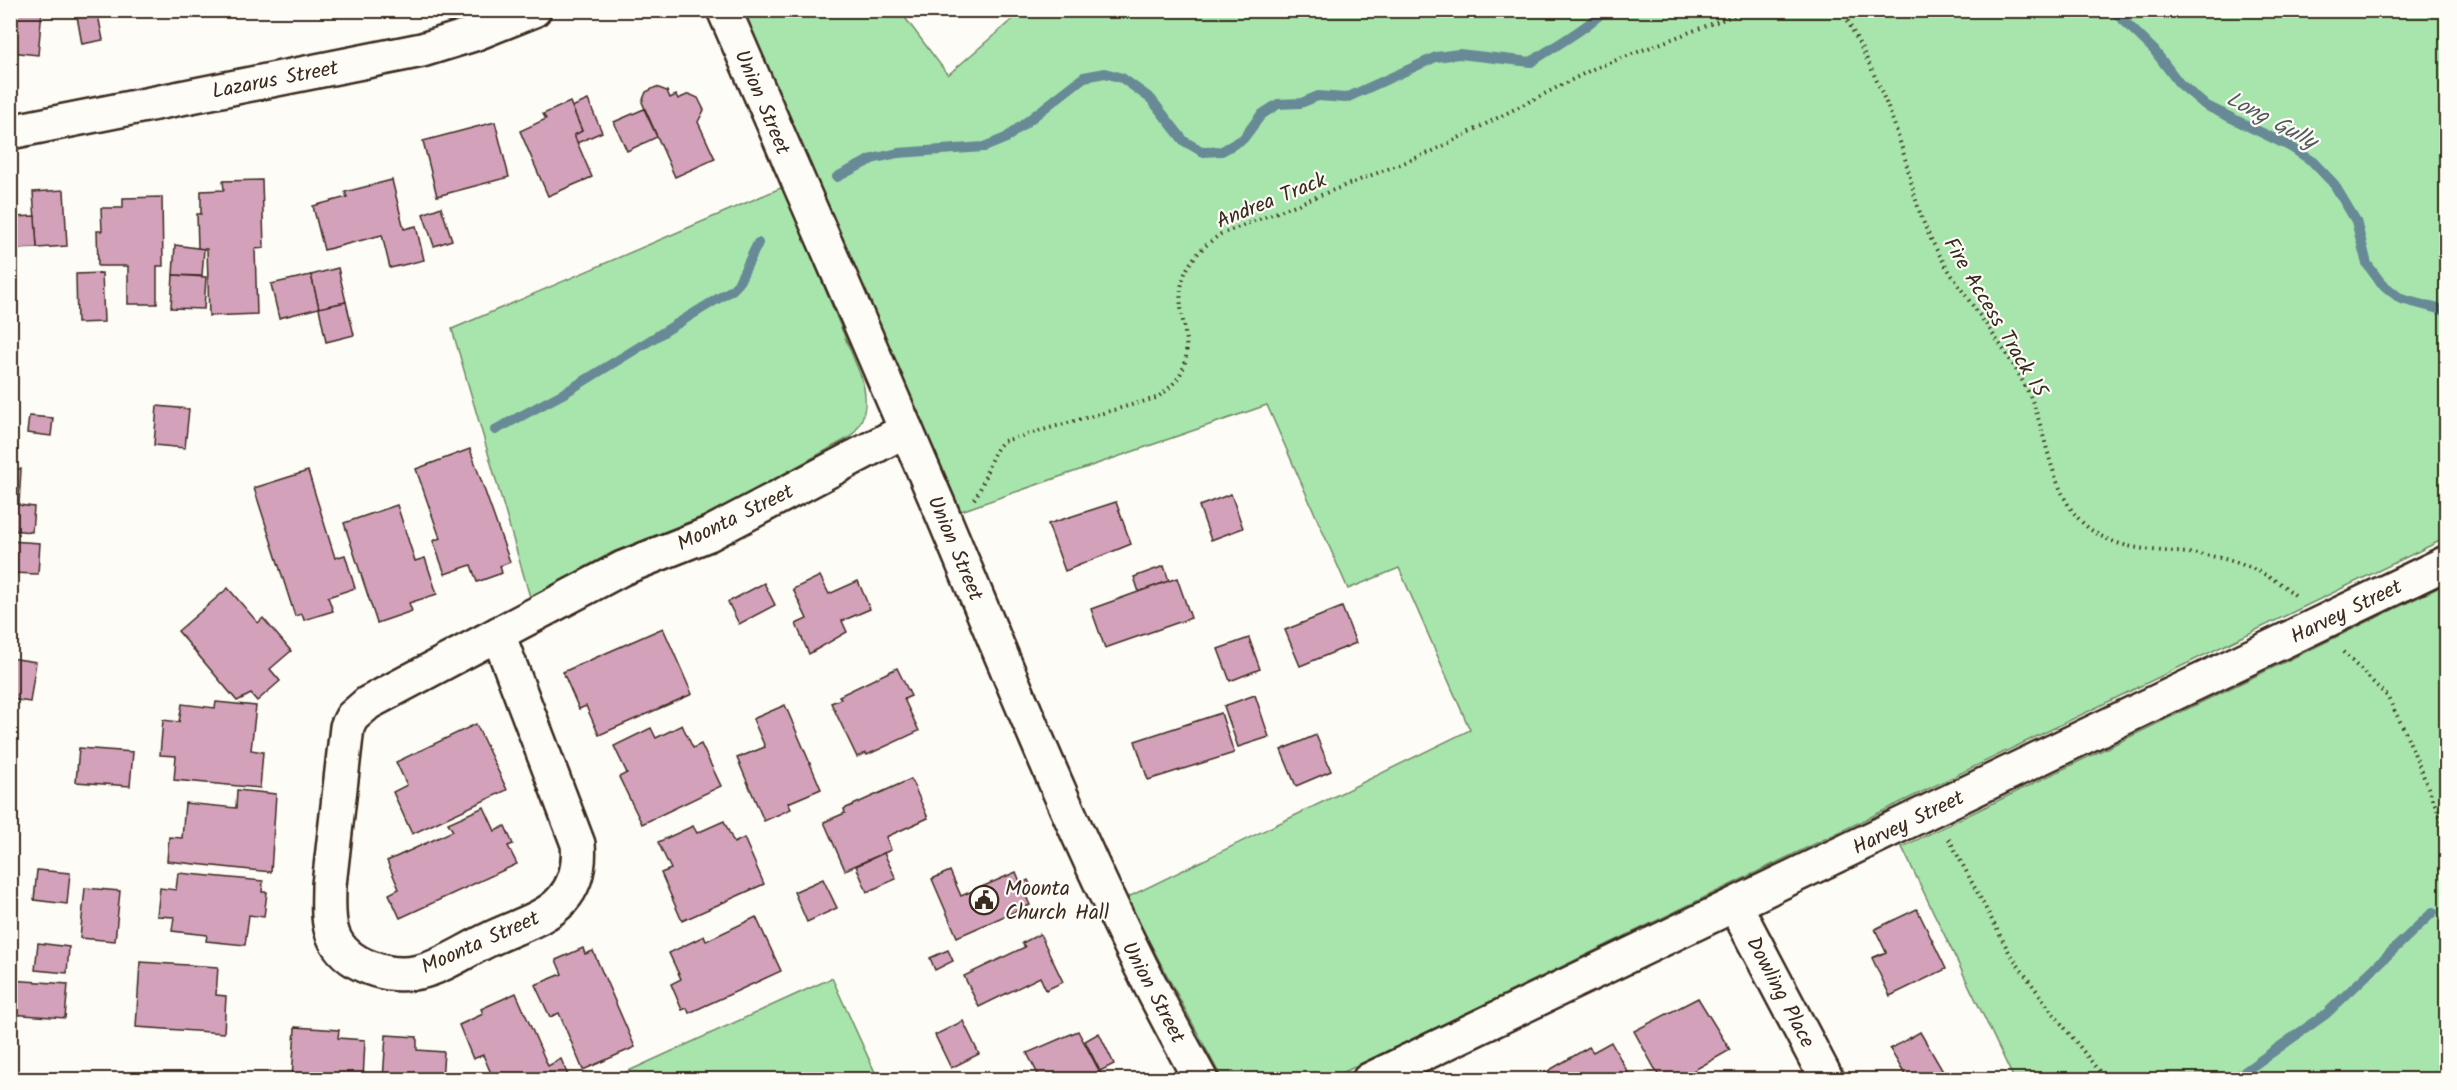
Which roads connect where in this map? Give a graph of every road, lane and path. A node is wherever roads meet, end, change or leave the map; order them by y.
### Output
1 (534, 10) edge
2 (724, 10) edge
3 (1749, 10) edge
4 (1842, 10) edge
5 (10, 132) edge
6 (906, 430) junction
7 (943, 516) junction
8 (2446, 563) edge
9 (2320, 624) junction
10 (498, 634) junction
11 (1934, 809) junction
12 (2446, 831) edge
13 (1735, 905) junction
14 (1201, 1080) edge
15 (1369, 1080) edge
16 (1827, 1080) edge
17 (2106, 1080) edge

1 - 5 street, Lazarus Street
2 - 6 street, Union Street
3 - 7 path, Andrea Track
4 - 9 path, Fire Access Track 15
6 - 7 street, Union Street
6 - 10 street, Moonta Street
7 - 14 street, Union Street
8 - 9 street, Harvey Street
9 - 11 street, Harvey Street
9 - 12 path, Fire Access Track 15
10 - 10 street, Moonta Street
11 - 13 street, Harvey Street
11 - 17 path
13 - 15 street, Harvey Street
13 - 16 street, Dowling Place

